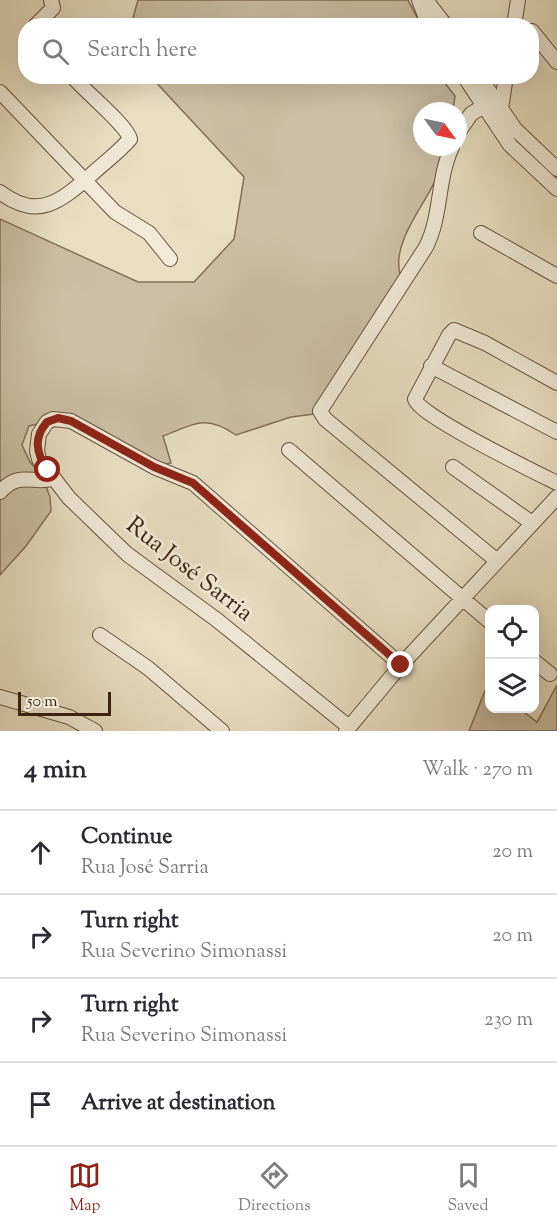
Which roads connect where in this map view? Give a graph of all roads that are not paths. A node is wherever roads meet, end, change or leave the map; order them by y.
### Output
1 (419, 0) edge
2 (433, 3) edge
3 (52, 4) edge
4 (41, 18) edge
5 (425, 18) edge
6 (428, 18) edge
7 (441, 18) edge
8 (539, 49) edge
9 (557, 62) edge
10 (79, 84) edge
11 (472, 84) edge
12 (484, 84) edge
13 (502, 84) edge
14 (0, 92) edge
15 (493, 105) junction
16 (467, 120) edge
17 (448, 156) edge
18 (557, 169) edge
19 (86, 179) junction
20 (557, 189) edge
21 (0, 192) edge
22 (481, 233) dead end
23 (170, 259) dead end
24 (557, 276) edge
25 (431, 366) junction
26 (557, 383) edge
27 (557, 432) edge
28 (290, 450) dead end
29 (453, 467) dead end
30 (54, 478) junction
31 (557, 483) edge
32 (0, 492) edge
33 (557, 497) edge
34 (532, 523) junction
35 (496, 560) junction
36 (462, 598) junction
37 (485, 618) edge
38 (100, 635) dead end
39 (401, 665) junction
40 (539, 665) edge
41 (550, 674) dead end
42 (0, 697) edge
43 (347, 729) edge
44 (95, 731) edge
45 (222, 731) edge

1 - 5 street
2 - 6 street
2 - 7 street
3 - 4 street
8 - 9 street
10 - 19 street
11 - 15 street
12 - 15 street
13 - 15 street
14 - 19 street
15 - 16 street
15 - 18 street
15 - 20 street
17 - 35 street
19 - 21 street
19 - 23 street
22 - 24 street
25 - 26 street
25 - 27 street
25 - 31 street
28 - 36 street
29 - 34 street
30 - 32 street
30 - 39 street, Rua José Sarria
30 - 43 street, Rua José Sarria
33 - 34 street
34 - 35 street
35 - 36 street
36 - 37 street
36 - 39 street
38 - 45 street
39 - 43 street
40 - 41 street
42 - 44 street

